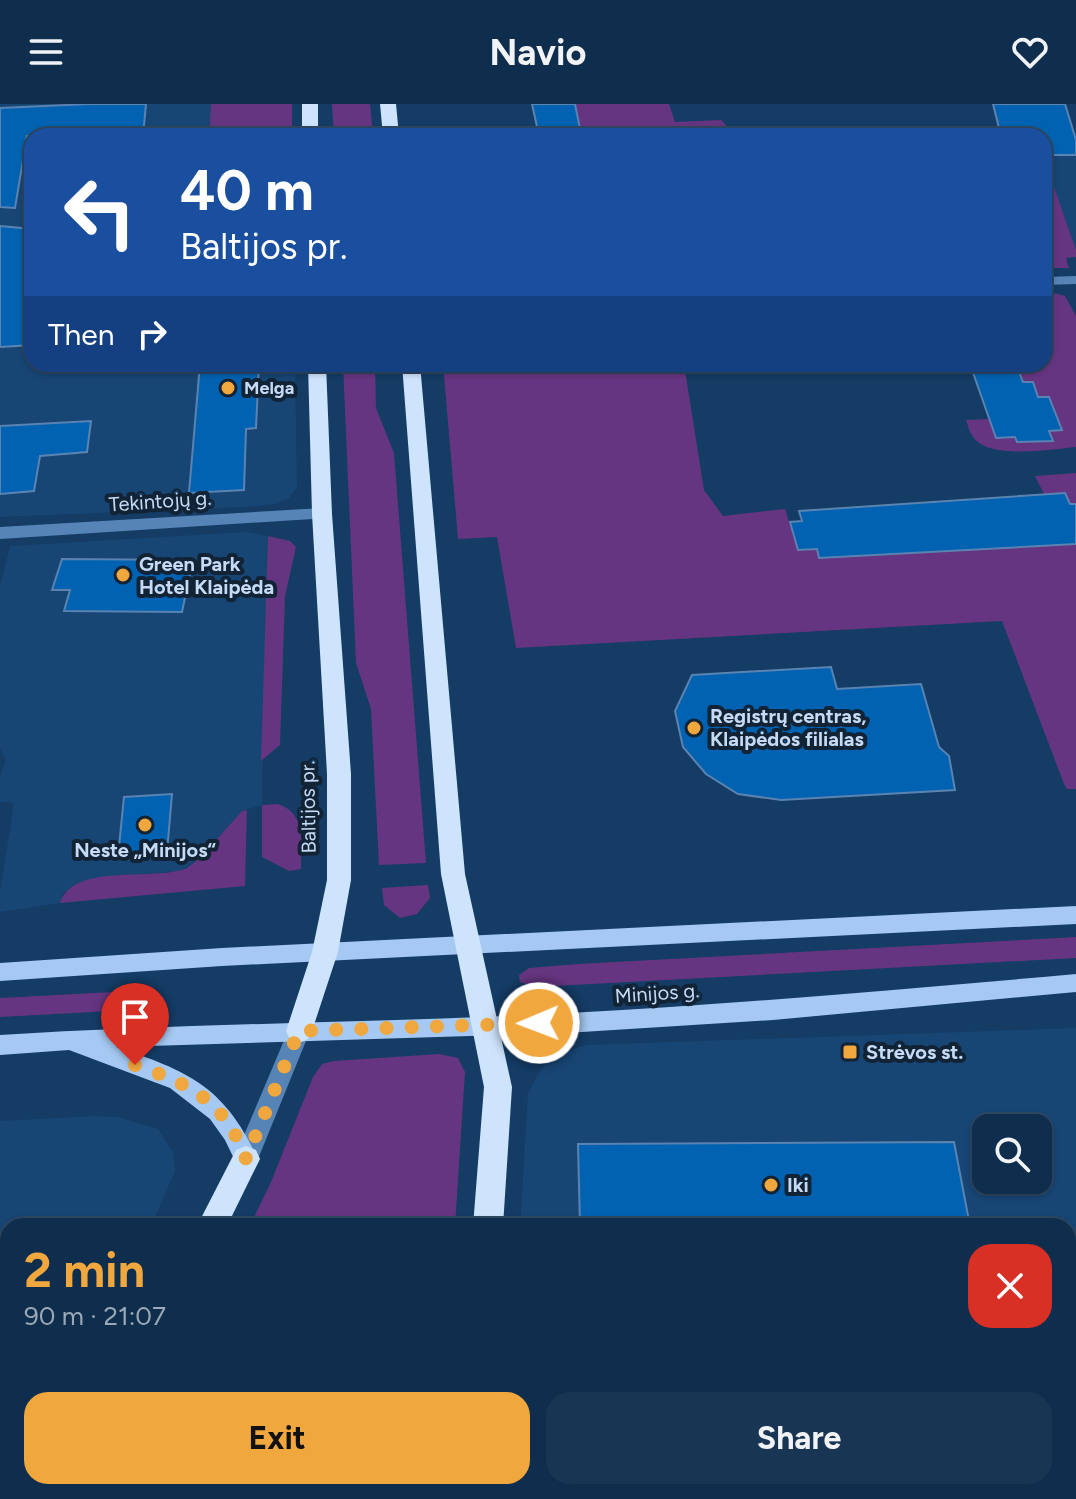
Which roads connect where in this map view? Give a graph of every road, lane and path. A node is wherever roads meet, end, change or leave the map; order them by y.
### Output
1 (310, 104) edge
2 (388, 104) edge
3 (310, 128) edge
4 (390, 128) edge
5 (1076, 280) edge
6 (1052, 281) edge
7 (317, 372) edge
8 (412, 372) edge
9 (322, 514) junction
10 (0, 533) edge
11 (1076, 915) edge
12 (468, 946) junction
13 (325, 952) junction
14 (0, 972) edge
15 (1076, 983) edge
16 (484, 1024) junction
17 (299, 1031) junction
18 (66, 1040) junction
19 (0, 1045) edge
20 (246, 1159) junction
21 (216, 1218) edge
22 (489, 1218) edge

1 - 3 highway
2 - 4 highway
5 - 6 street
7 - 9 highway, Baltijos pr.
8 - 12 highway
9 - 10 street, Tekintojų g.
9 - 13 highway, Baltijos pr.
11 - 12 main road
12 - 13 main road
12 - 16 highway
13 - 14 main road
13 - 17 highway, Baltijos pr.
15 - 16 main road, Minijos g.
16 - 17 main road, Minijos g.
16 - 22 highway
17 - 18 main road, Minijos g.
17 - 20 street, Baltijos pr.
18 - 19 main road, Minijos g.
18 - 20 main road
20 - 21 highway, Baltijos pr.

